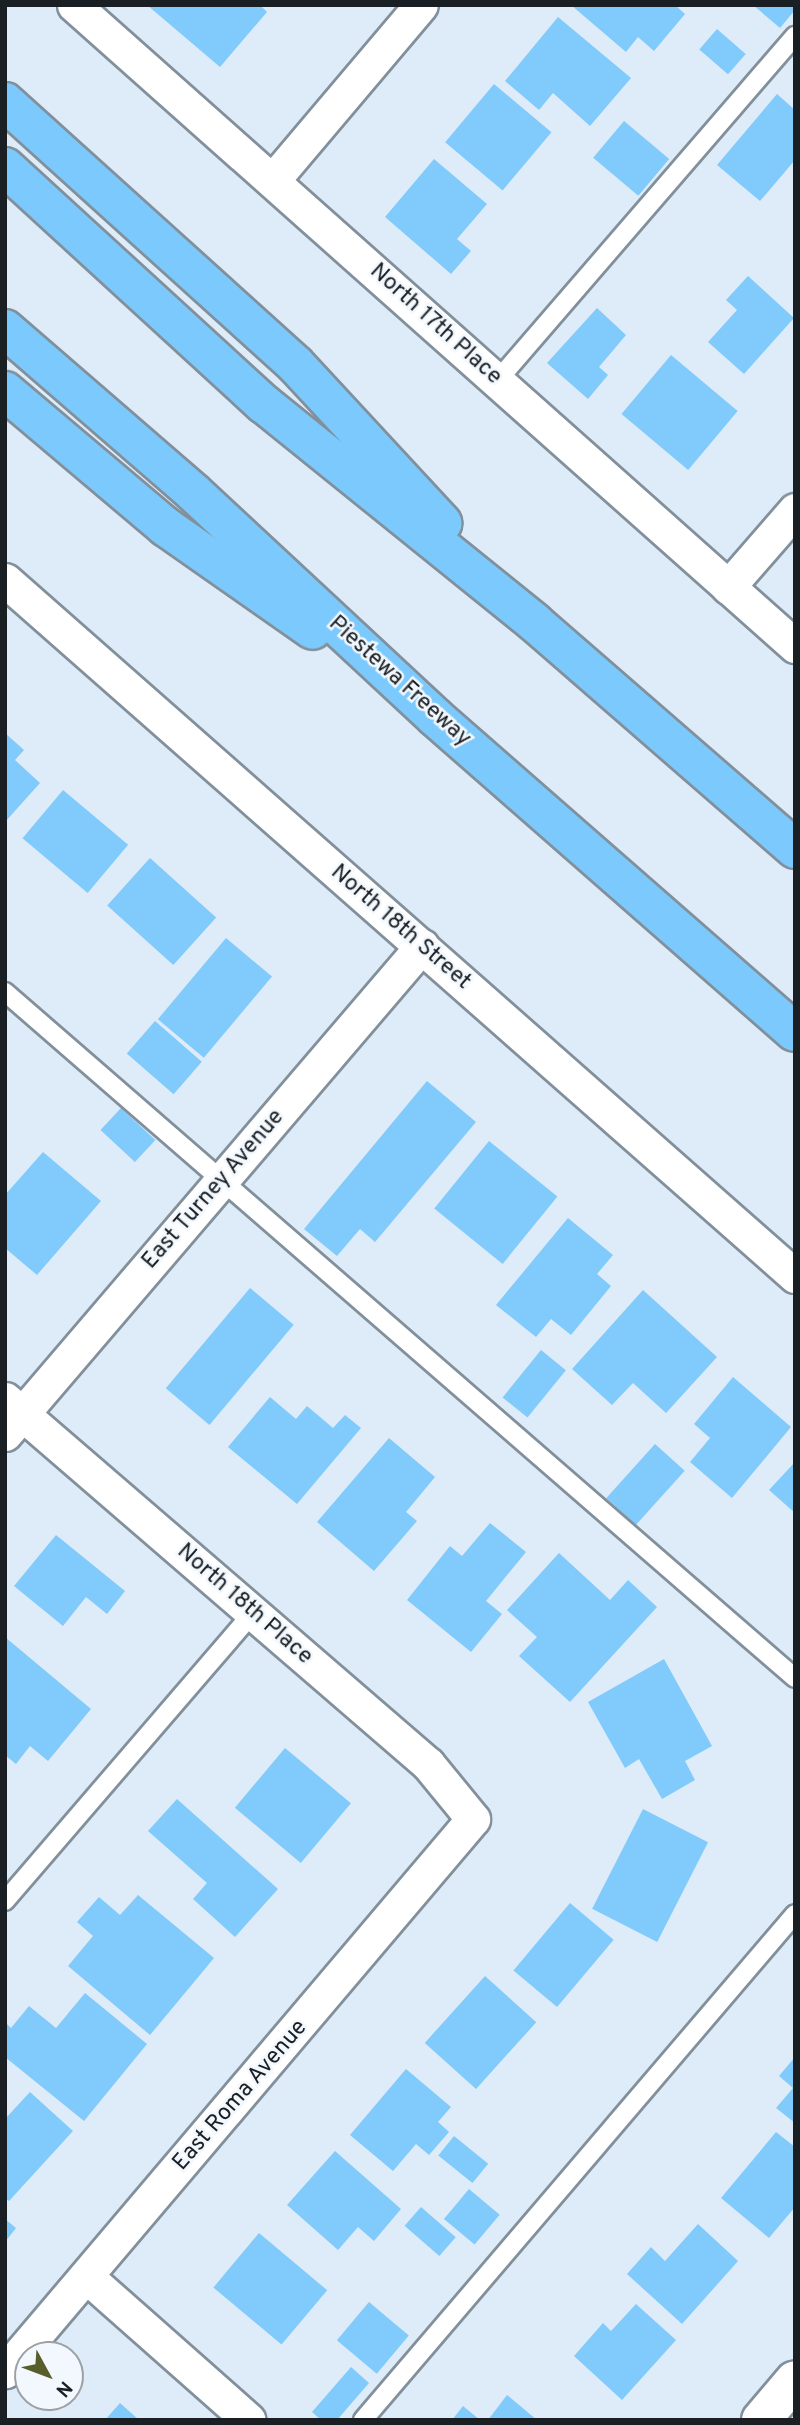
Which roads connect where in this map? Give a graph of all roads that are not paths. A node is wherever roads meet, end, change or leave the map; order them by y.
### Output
1 (74, 5) edge
2 (421, 5) edge
3 (795, 36) edge
4 (5, 102) edge
5 (5, 167) edge
6 (273, 180) junction
7 (5, 330) edge
8 (497, 381) junction
9 (5, 391) edge
10 (795, 510) edge
11 (5, 580) edge
12 (728, 587) junction
13 (534, 622) junction
14 (795, 646) edge
15 (435, 717) junction
16 (795, 849) edge
17 (422, 946) junction
18 (5, 992) edge
19 (795, 1032) edge
20 (222, 1181) junction
21 (795, 1276) edge
22 (11, 1415) edge
23 (253, 1613) junction
24 (795, 1678) edge
25 (473, 1819) joint
26 (5, 1901) edge
27 (795, 1914) edge
28 (86, 2276) junction
29 (5, 2371) edge
30 (795, 2380) edge
31 (249, 2420) edge
32 (363, 2420) edge
33 (761, 2420) edge

1 - 6 street, North 17th Place
2 - 6 street
3 - 8 lane
4 - 13 highway
5 - 13 highway
6 - 8 street, North 17th Place
7 - 15 highway, Piestewa Freeway
8 - 12 street, North 17th Place
9 - 15 highway
10 - 12 street
11 - 17 street, North 18th Street
12 - 14 street, North 17th Place
13 - 16 highway
15 - 19 highway, Piestewa Freeway
17 - 20 street, East Turney Avenue
17 - 21 street, North 18th Street
18 - 20 lane
20 - 22 street, East Turney Avenue
20 - 24 lane
22 - 23 street, North 18th Place
23 - 25 street, North 18th Place
23 - 26 lane
25 - 28 street, East Roma Avenue
27 - 32 lane
28 - 29 street, East Roma Avenue
28 - 31 street
30 - 33 street

